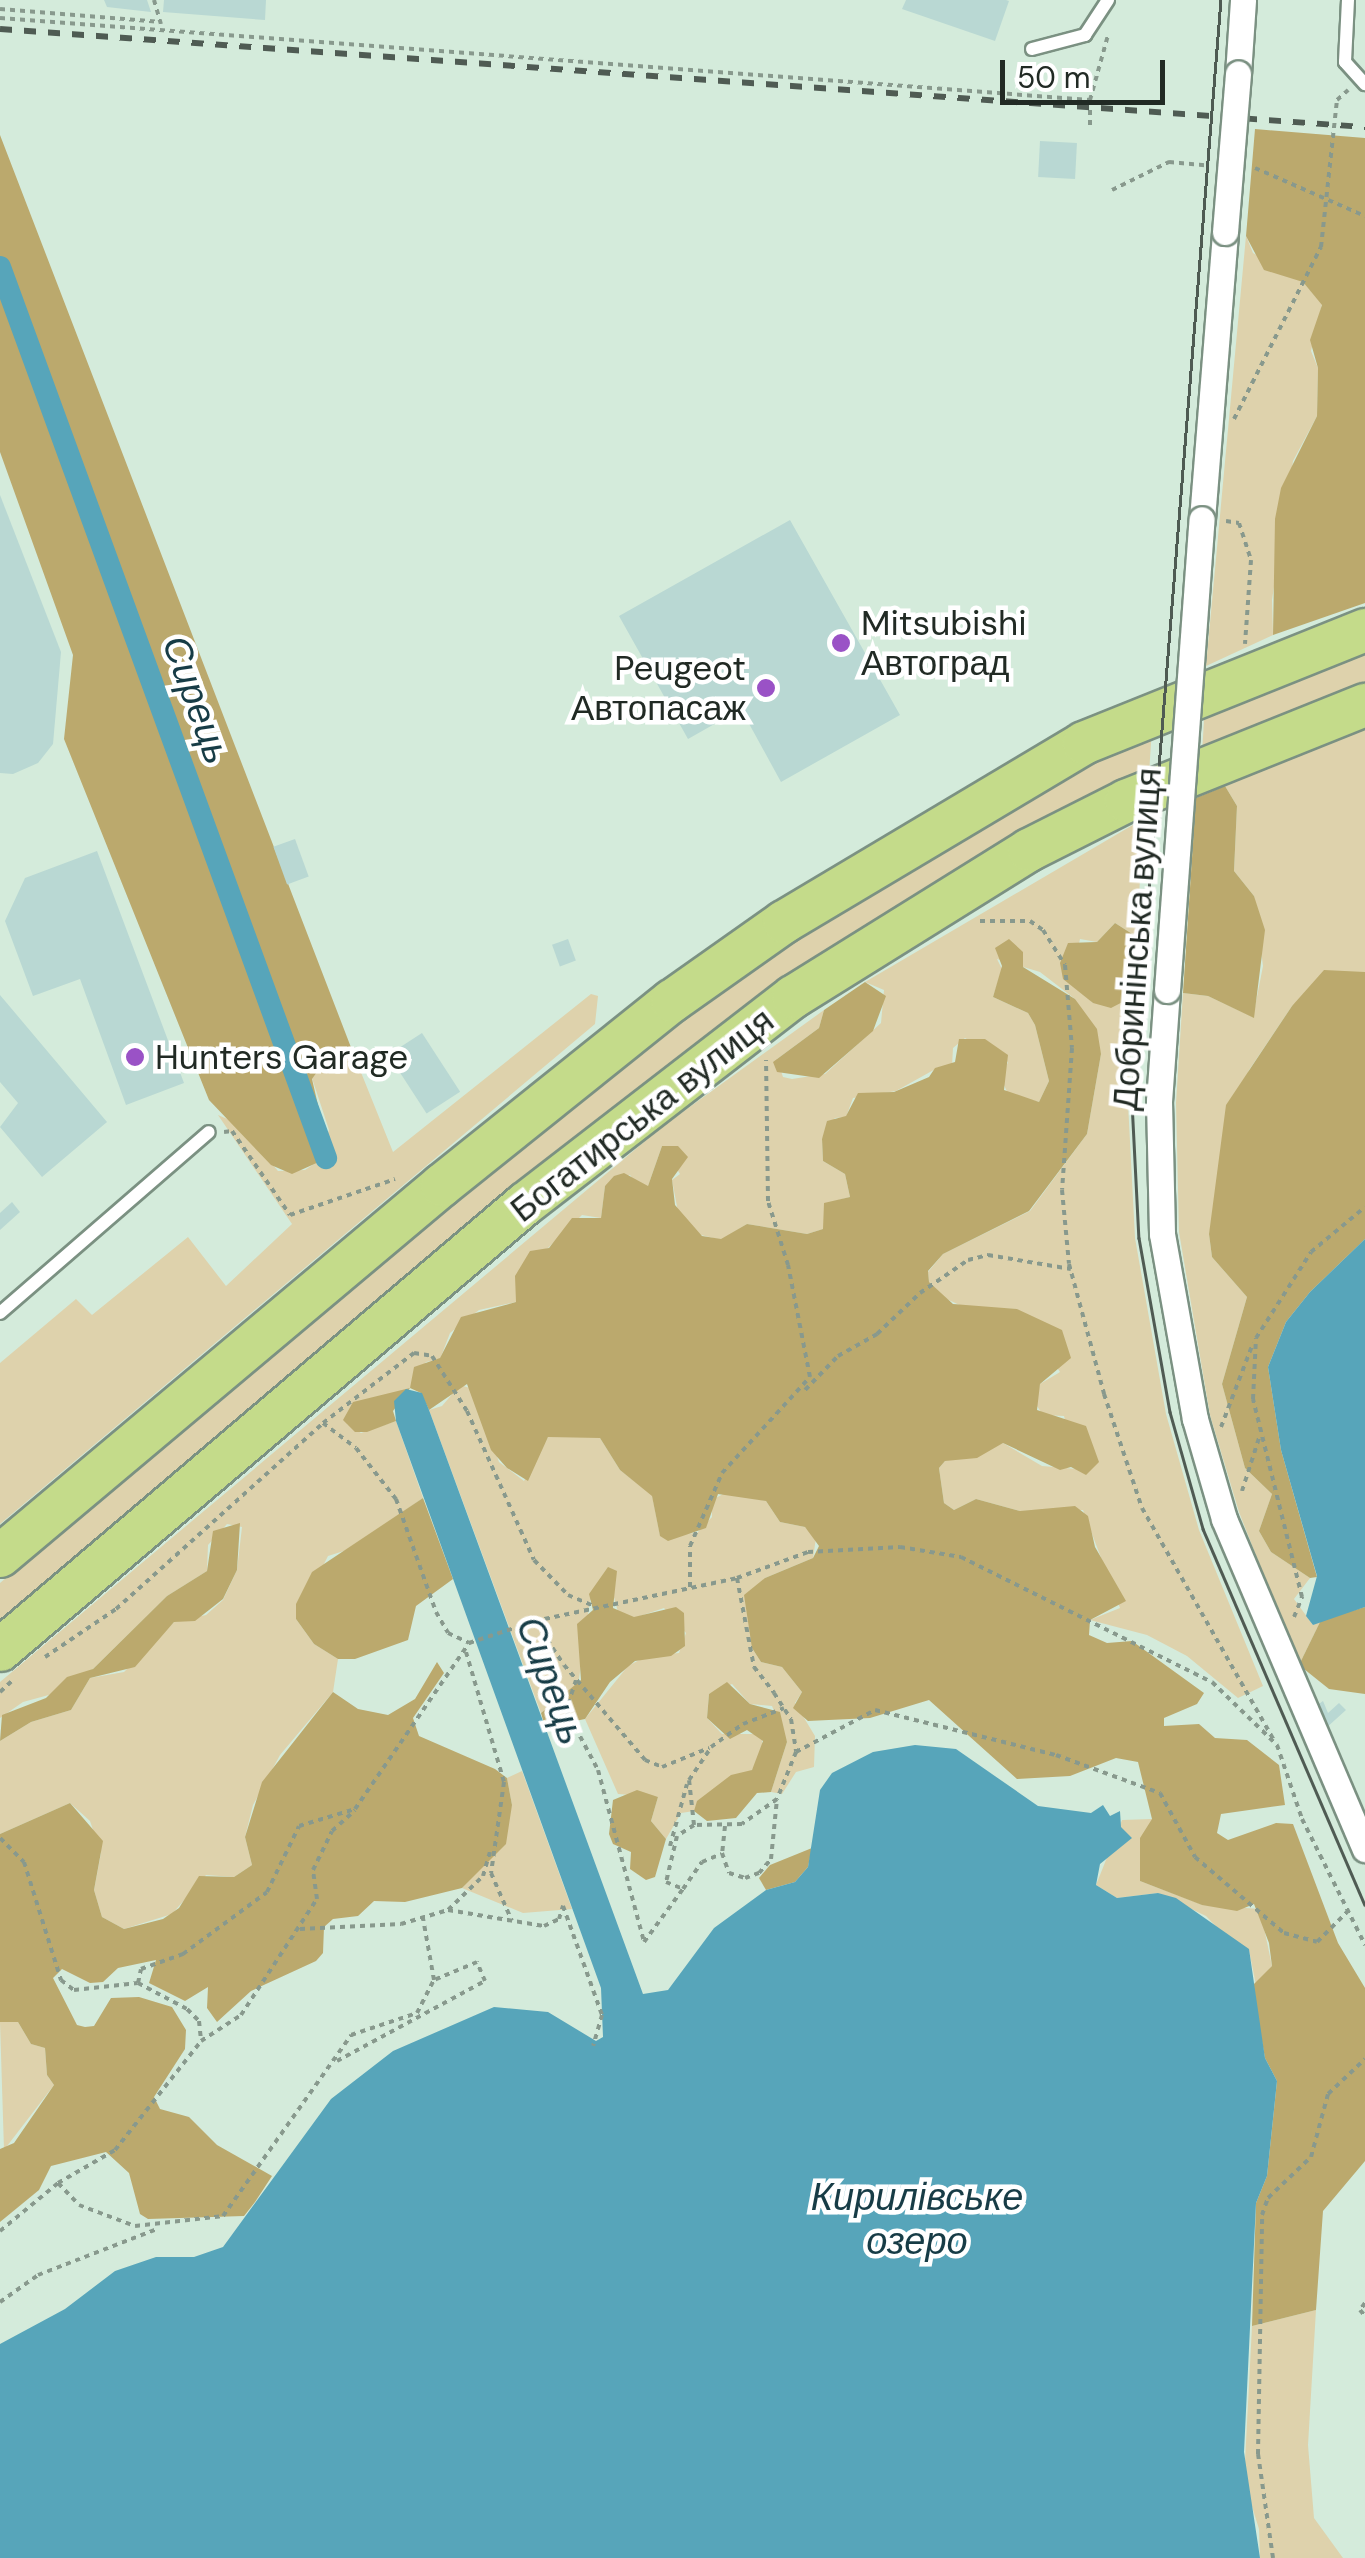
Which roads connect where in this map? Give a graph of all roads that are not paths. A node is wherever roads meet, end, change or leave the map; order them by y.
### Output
1 (1244, 0) edge
2 (1348, 0) edge
3 (1107, 6) edge
4 (1032, 50) dead end
5 (1363, 82) edge
6 (1365, 630) edge
7 (1365, 705) edge
8 (209, 1132) road end
9 (0, 1314) edge
10 (0, 1556) edge
11 (18, 1662) edge
12 (1365, 1849) edge

1 - 12 street, Добринінська вулиця, bridge
2 - 5 lane
3 - 4 lane
6 - 10 main road, Богатирська вулиця
7 - 11 main road, Богатирська вулиця
8 - 9 lane

